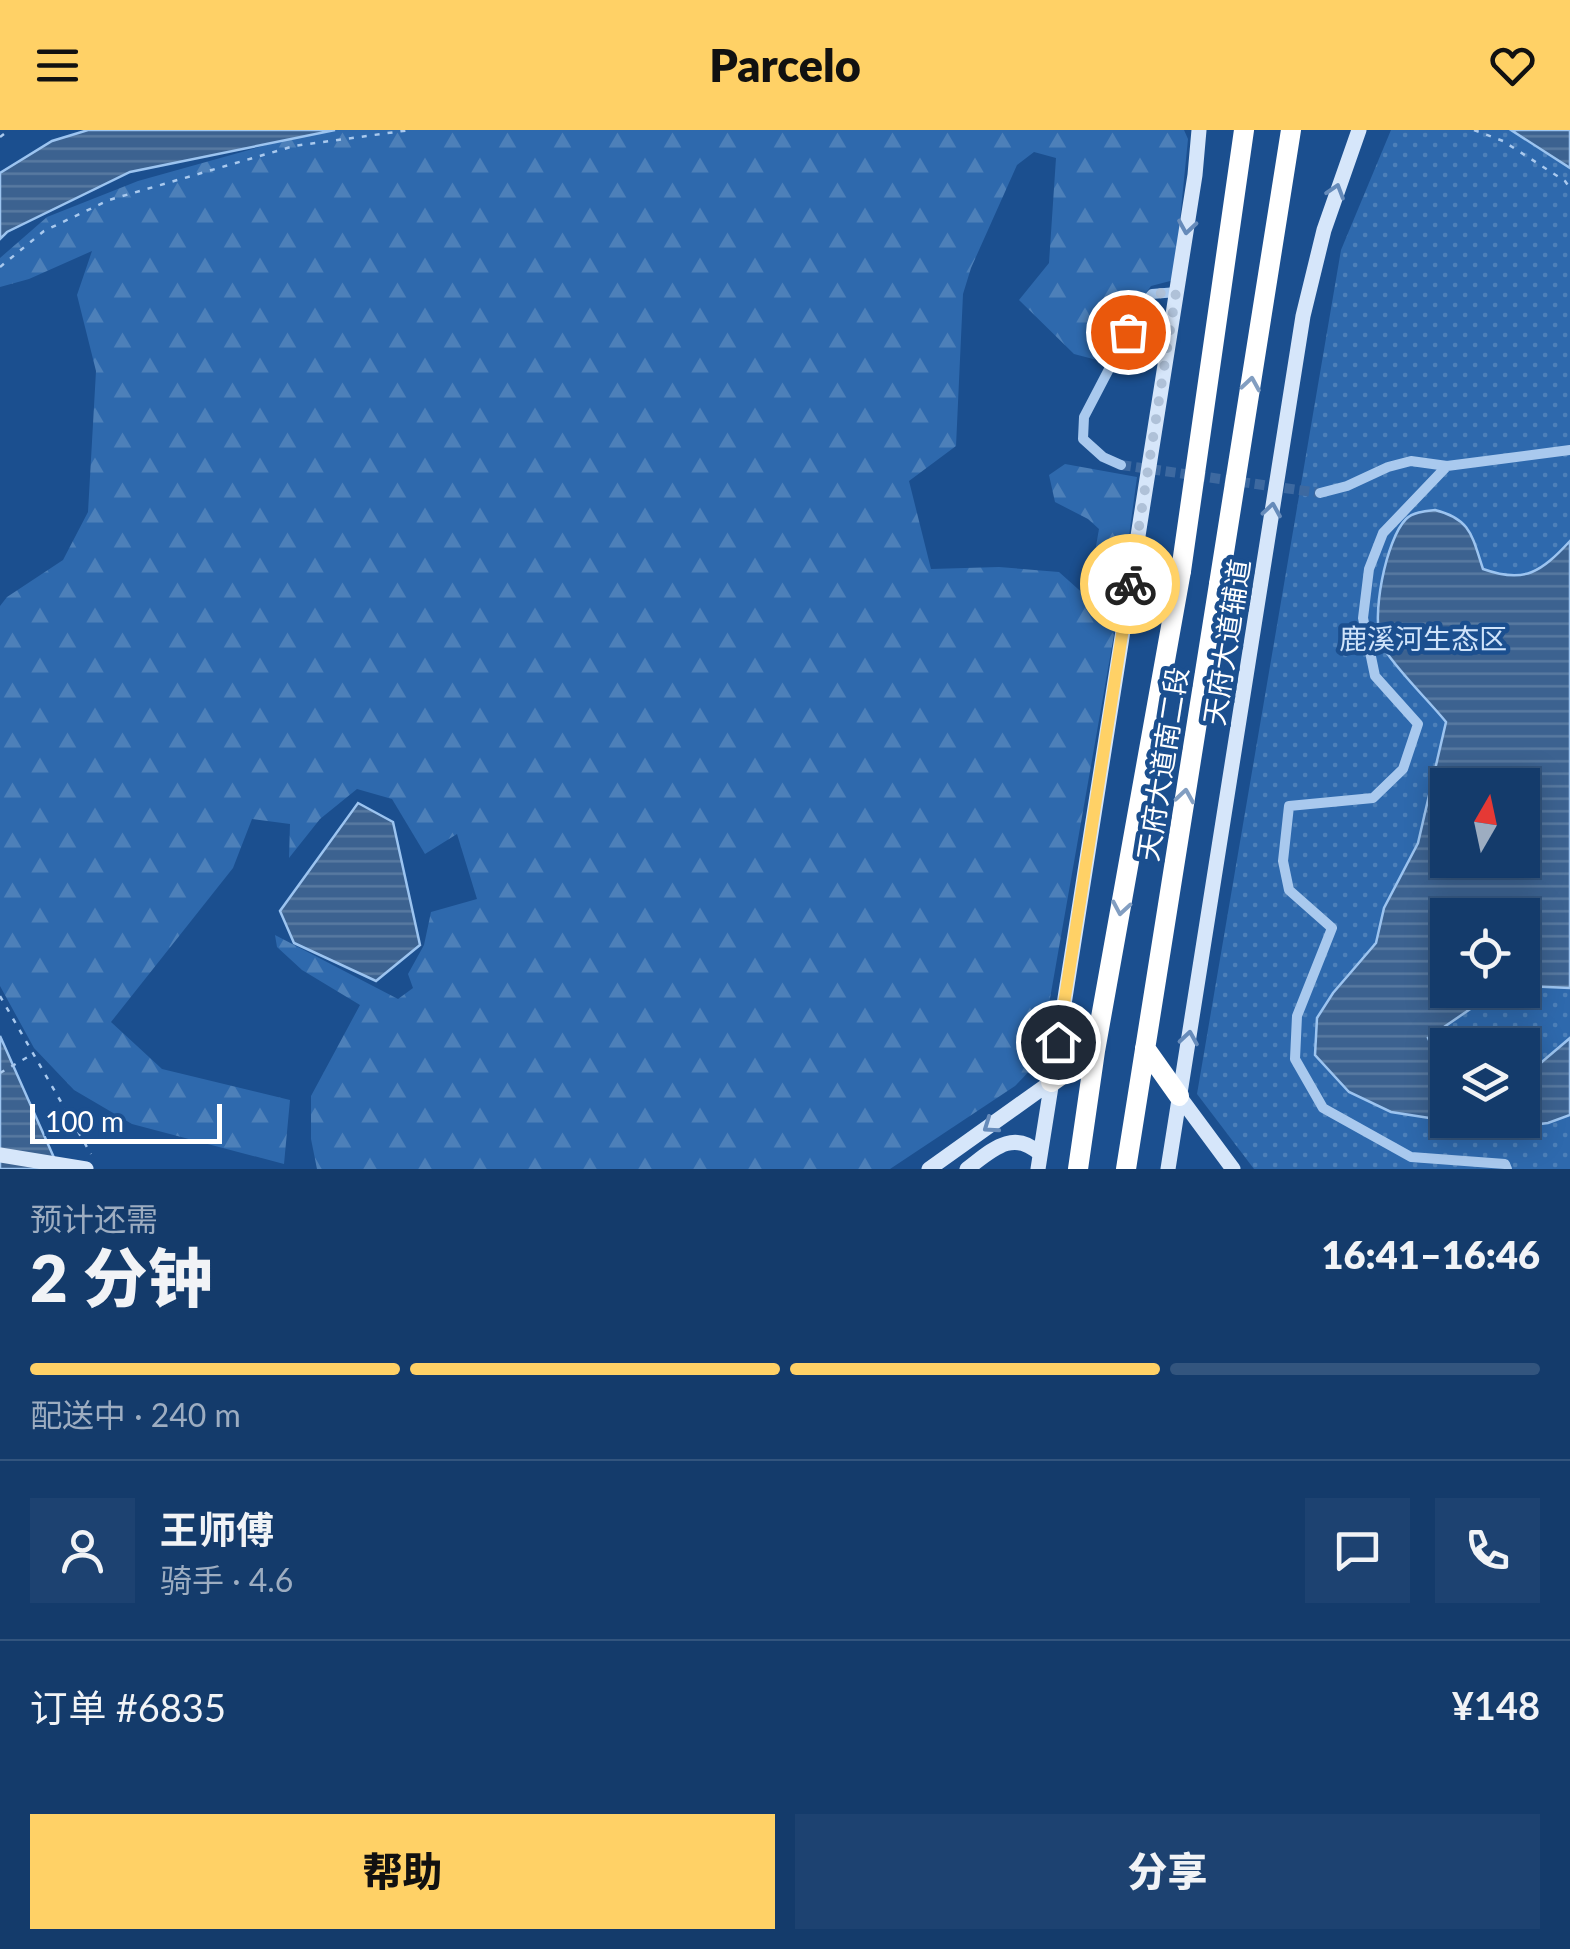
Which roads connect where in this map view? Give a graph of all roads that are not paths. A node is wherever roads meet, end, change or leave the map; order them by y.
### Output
1 (1199, 130) edge
2 (1244, 130) edge
3 (1291, 130) edge
4 (1359, 130) edge
5 (1176, 292) junction
6 (1570, 450) edge
7 (1121, 465) tunnel mouth
8 (1447, 466) junction
9 (1320, 493) tunnel mouth
10 (1145, 1048) junction
11 (1095, 1051) junction
12 (1051, 1082) junction
13 (1180, 1096) junction
14 (0, 1156) edge
15 (89, 1162) edge
16 (1039, 1162) edge
17 (929, 1169) edge
18 (967, 1169) edge
19 (1078, 1169) edge
20 (1126, 1169) edge
21 (1168, 1169) edge
22 (1233, 1169) edge
23 (1507, 1169) edge

1 -> 5 street
2 -> 11 highway, 天府大道南二段, bridge
10 -> 3 highway, 天府大道南二段, bridge
13 -> 4 street, 天府大道辅道
5 - 7 street
5 - 12 street
6 - 8 street
8 - 9 street
8 - 23 street
10 - 13 highway
10 - 20 highway, 天府大道南二段
11 - 12 highway
11 - 19 highway, 天府大道南二段
12 - 16 street
12 -> 17 street
13 - 21 street, 天府大道辅道
13 - 22 street
14 - 15 street
16 - 18 street

